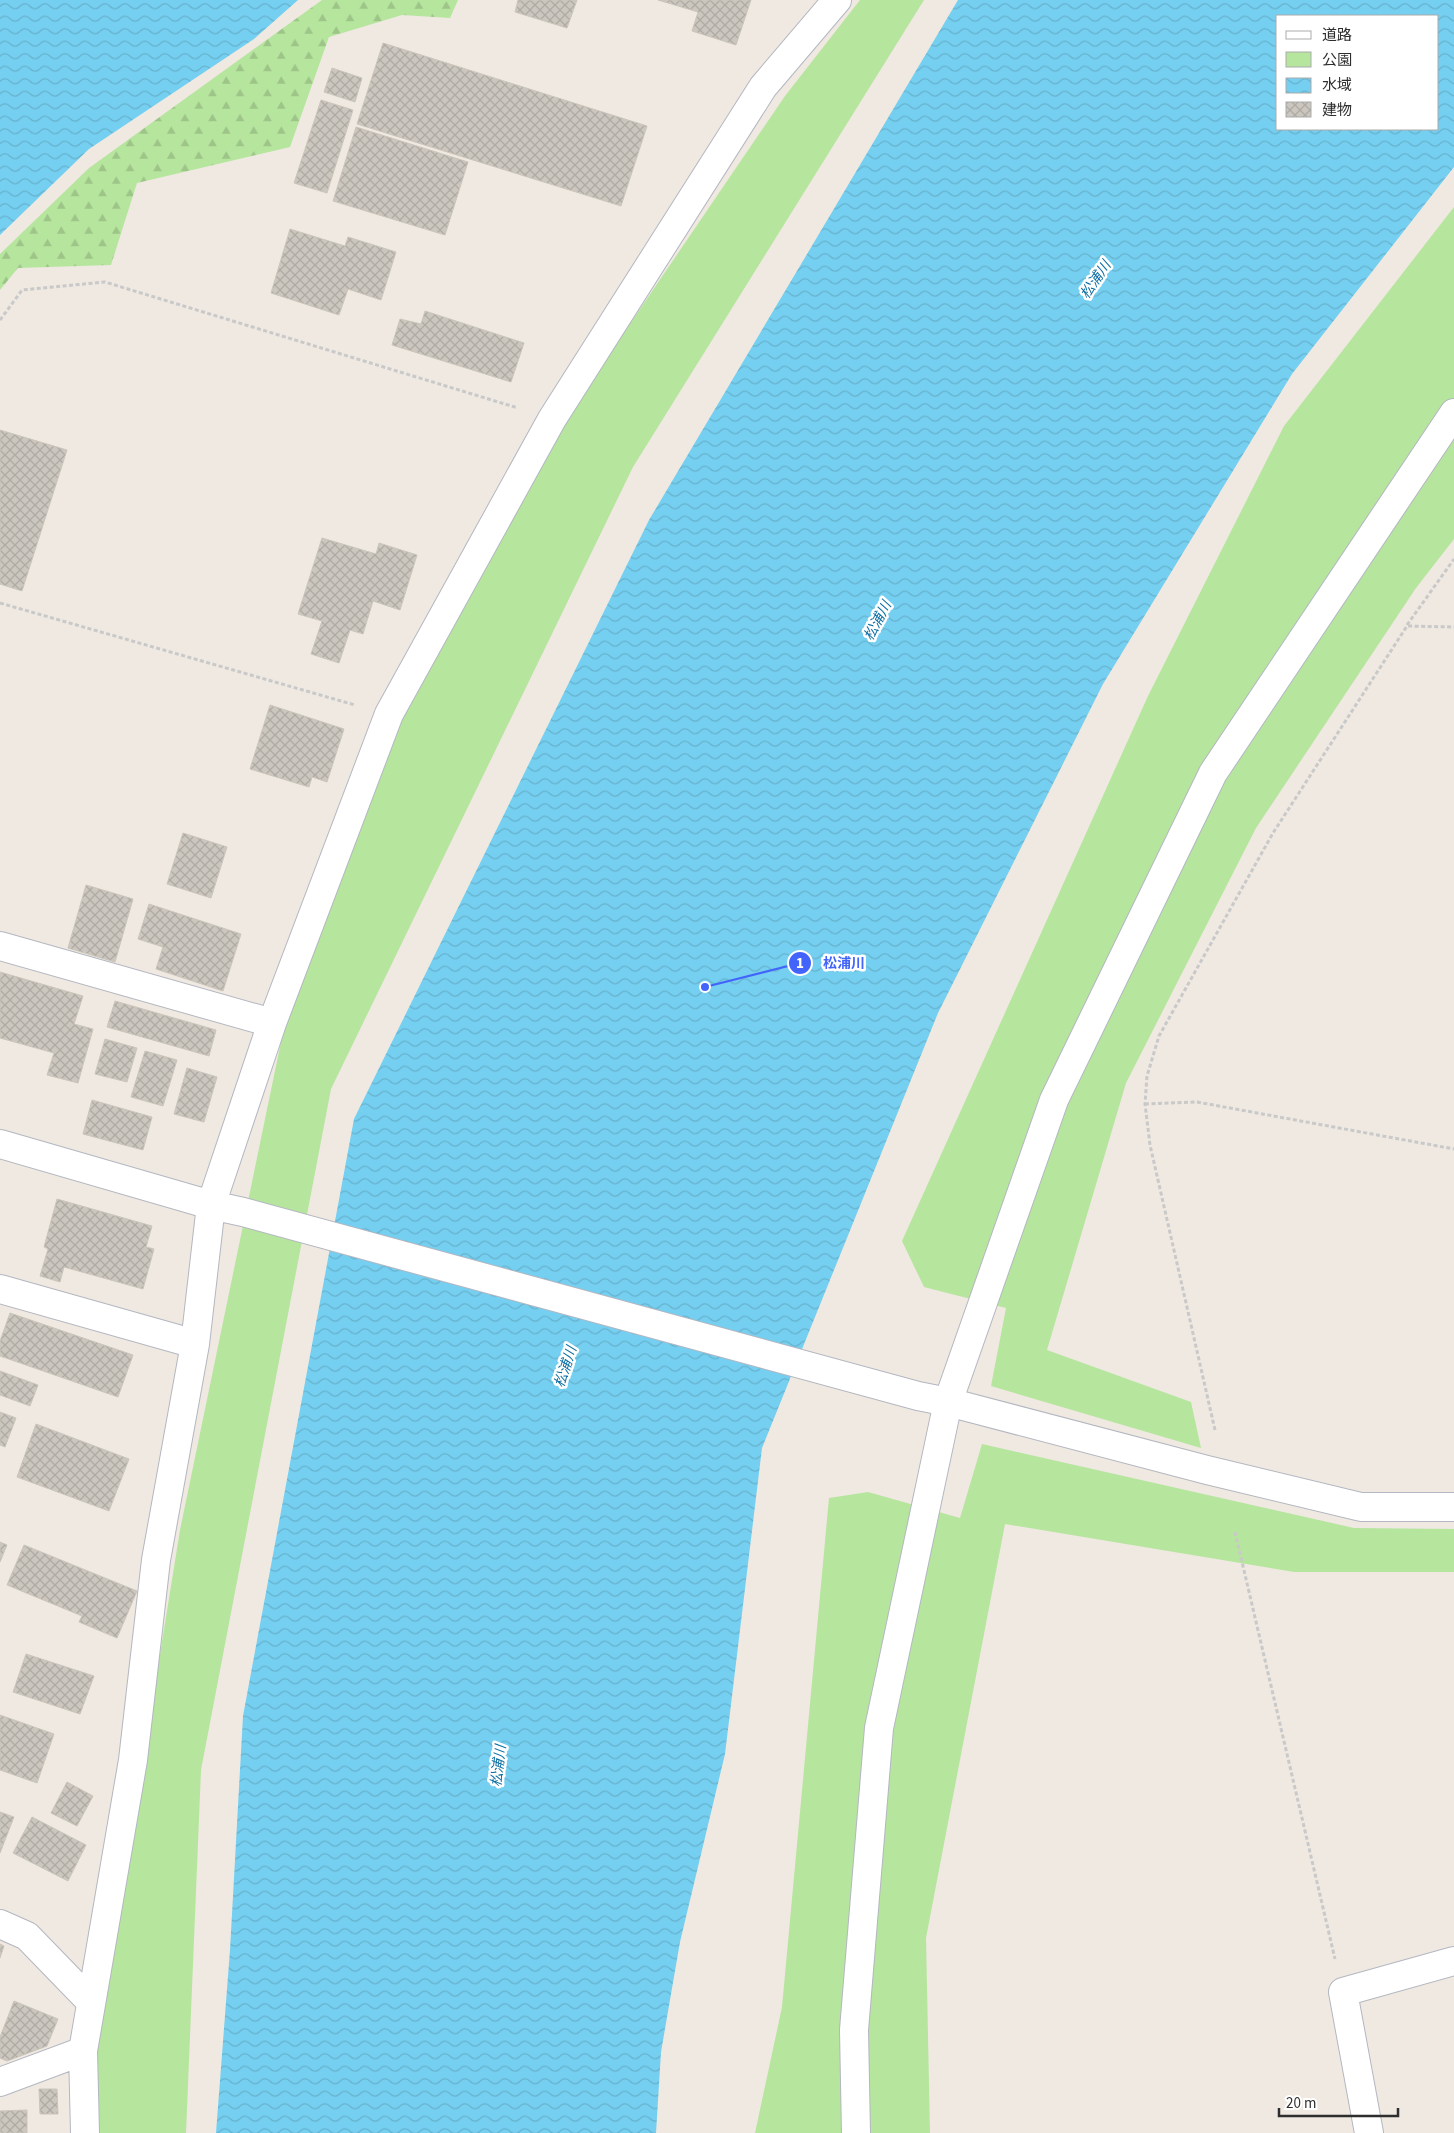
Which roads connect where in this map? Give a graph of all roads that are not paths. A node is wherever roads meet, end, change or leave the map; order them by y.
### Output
1 (837, 0) edge
2 (1454, 412) edge
3 (0, 946) edge
4 (272, 1023) junction
5 (0, 1144) edge
6 (211, 1205) junction
7 (0, 1289) edge
8 (195, 1344) junction
9 (948, 1402) junction
10 (1454, 1507) edge
11 (0, 1924) edge
12 (1454, 1960) edge
13 (91, 2002) junction
14 (83, 2051) junction
15 (0, 2082) edge
16 (84, 2133) edge
17 (856, 2133) edge
18 (1369, 2133) edge

1 - 4 street
2 - 9 street
3 - 4 street
4 - 6 street
5 - 6 street
6 - 8 street
6 - 9 street
7 - 8 street
8 - 13 street
9 - 10 street
9 - 17 street
11 - 13 street
12 - 18 street
13 - 14 street
14 - 15 street
14 - 16 street

